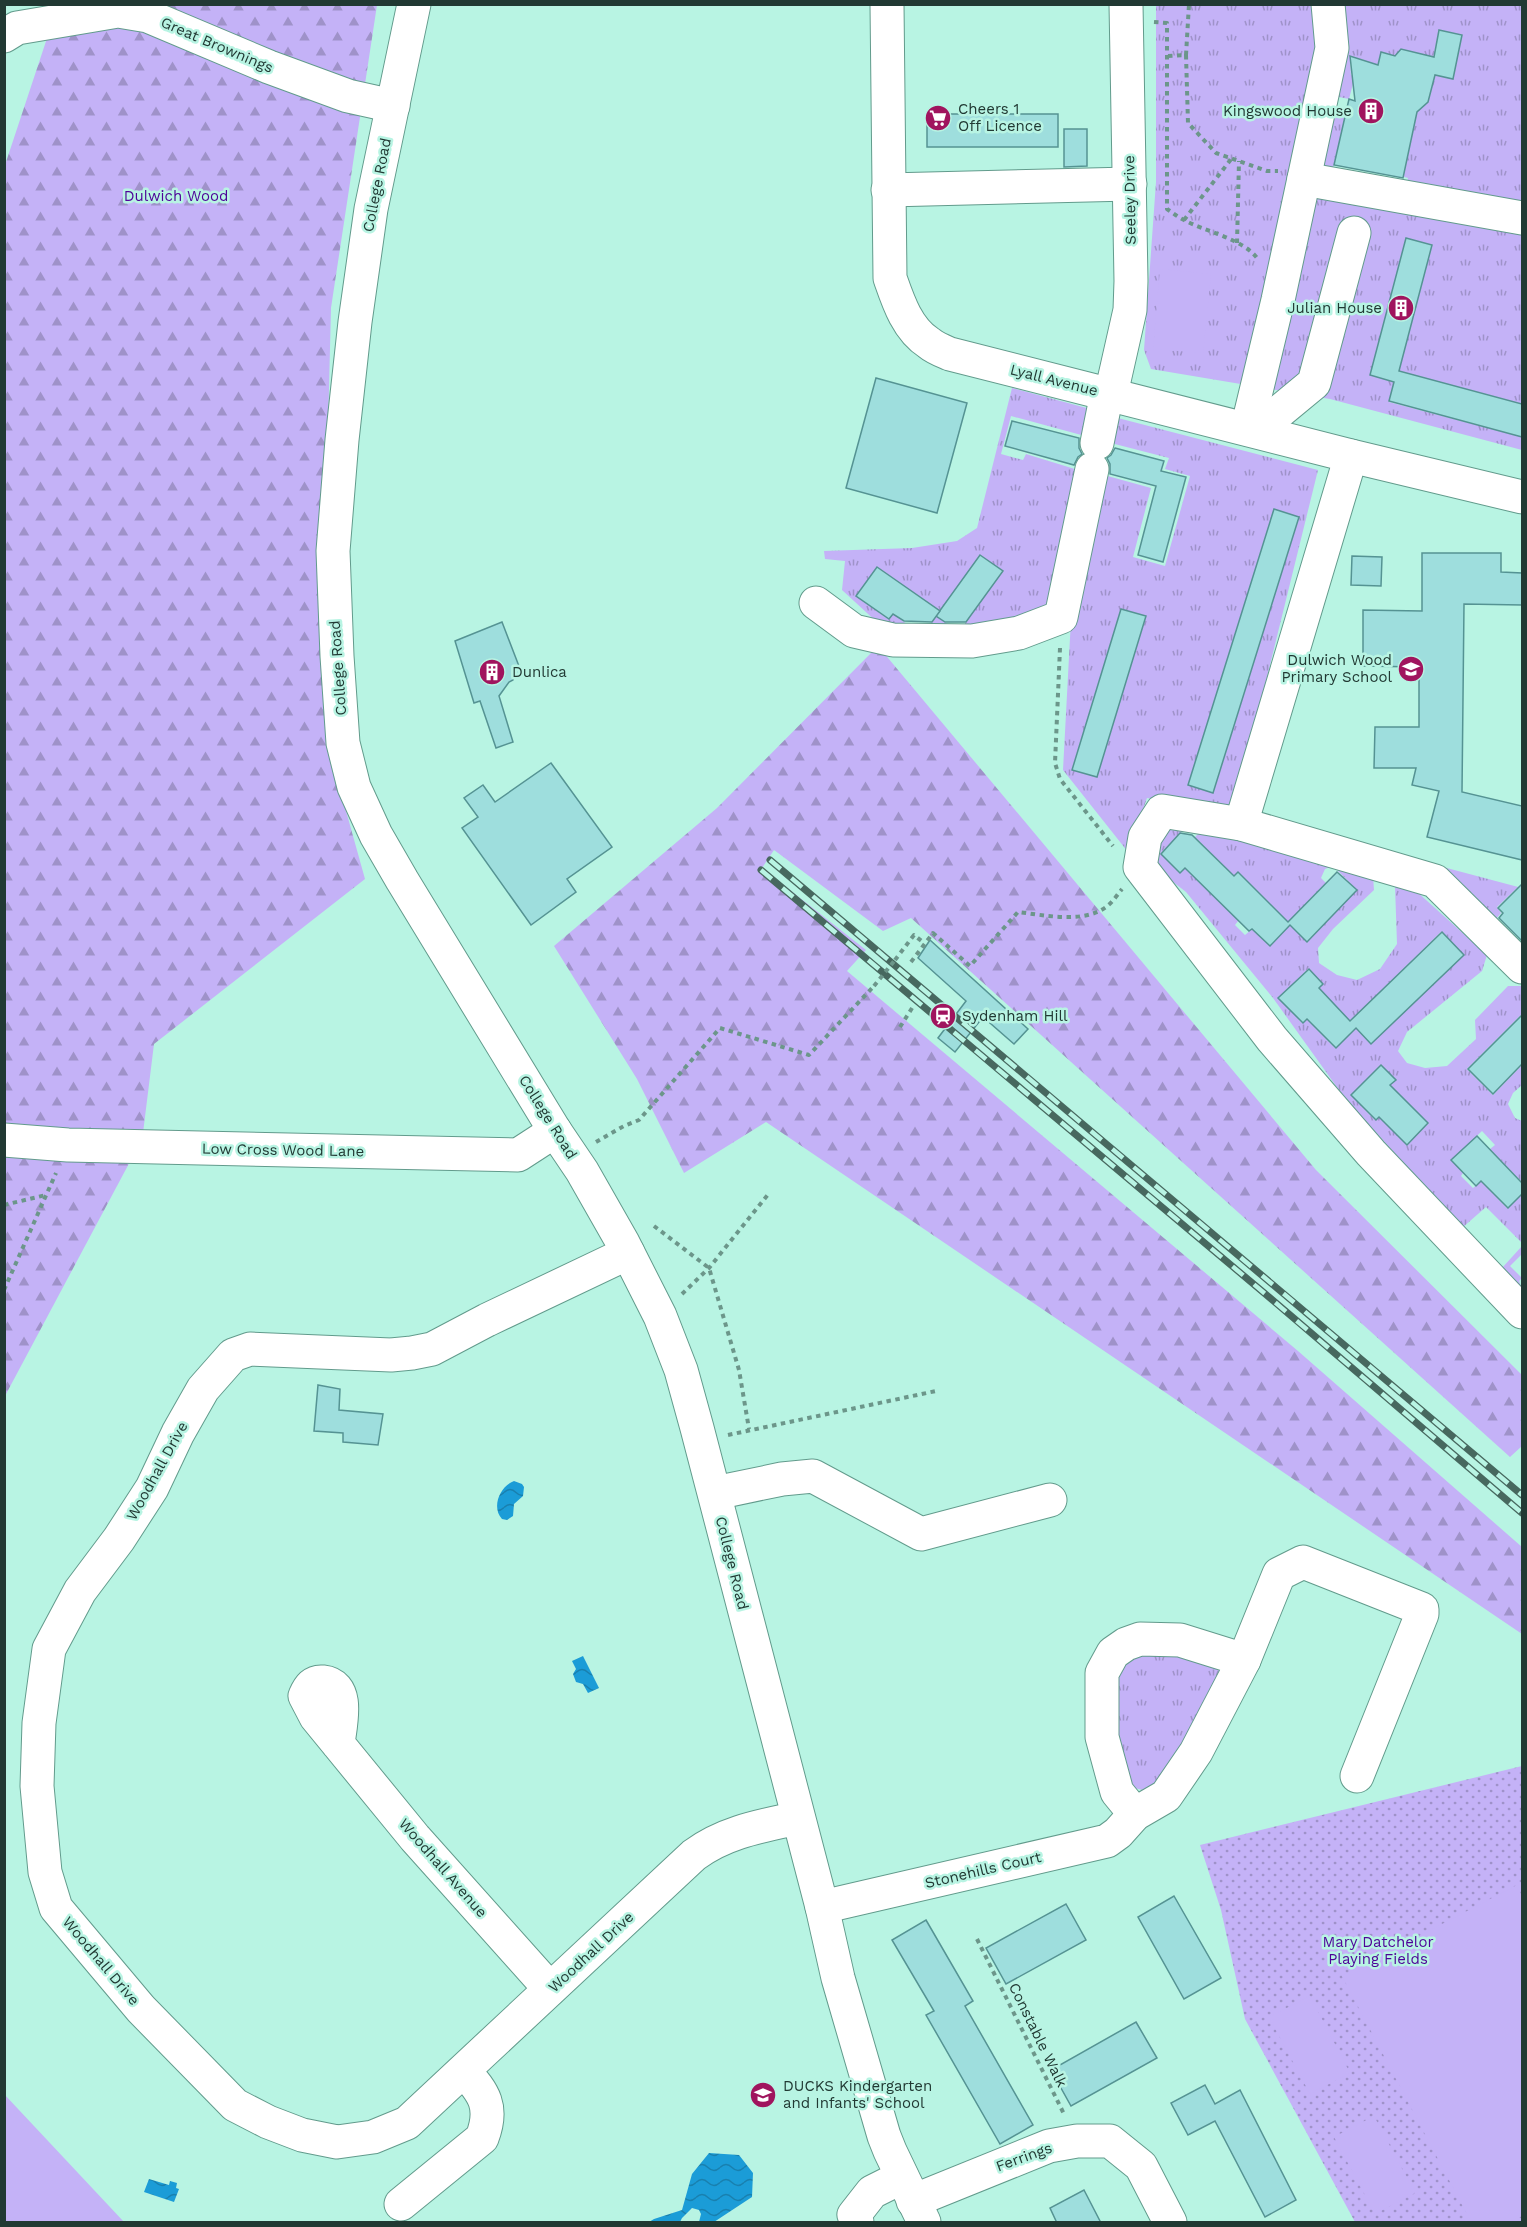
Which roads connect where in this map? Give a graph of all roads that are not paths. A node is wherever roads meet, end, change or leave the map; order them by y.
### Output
1 (414, 4) edge
2 (887, 4) edge
3 (1126, 4) edge
4 (1328, 4) edge
5 (4, 36) edge
6 (393, 106) junction
7 (1305, 175) junction
8 (1130, 184) junction
9 (888, 190) junction
10 (1522, 218) edge
11 (1354, 233) dead end
12 (1109, 393) junction
13 (1252, 430) junction
14 (1351, 456) junction
15 (1522, 496) edge
16 (816, 603) dead end
17 (1241, 824) junction
18 (1522, 967) edge
19 (555, 1131) junction
20 (4, 1140) edge
21 (628, 1252) junction
22 (1522, 1312) edge
23 (715, 1493) junction
24 (1050, 1500) dead end
25 (1244, 1660) junction
26 (338, 1744) dead end
27 (1357, 1776) dead end
28 (1135, 1814) junction
29 (798, 1818) junction
30 (822, 1907) junction
31 (550, 1989) junction
32 (464, 2071) junction
33 (913, 2200) edge
34 (401, 2204) dead end
35 (857, 2223) edge
36 (1170, 2223) edge

1 - 6 street, College Road
2 - 9 street, Lyall Avenue
3 - 8 street, Seeley Drive
4 - 7 street
5 - 6 street, Great Brownings
6 - 19 street, College Road
7 - 10 street
7 - 13 street
8 - 9 street
8 - 12 street, Seeley Drive
9 - 12 street, Lyall Avenue
11 - 13 street
12 - 13 street, Lyall Avenue
12 - 16 street, Seeley Drive
13 - 14 street, Lyall Avenue
14 - 15 street, Lyall Avenue
14 - 17 street
17 - 18 street
17 - 22 street
19 - 20 street, Low Cross Wood Lane
19 - 21 street, College Road
21 - 23 street, College Road
21 - 32 street, Woodhall Drive
23 - 24 street
23 - 29 street, College Road
25 - 27 street, Stonehills Court
25 - 28 street, Stonehills Court
25 - 28 street
26 - 31 street, Woodhall Avenue
28 - 30 street, Stonehills Court
29 - 30 street, College Road
29 - 31 street, Woodhall Drive
30 - 33 street, College Road
31 - 32 street, Woodhall Drive
32 - 34 street
33 - 35 street, Ferrings
33 - 36 street, Ferrings

